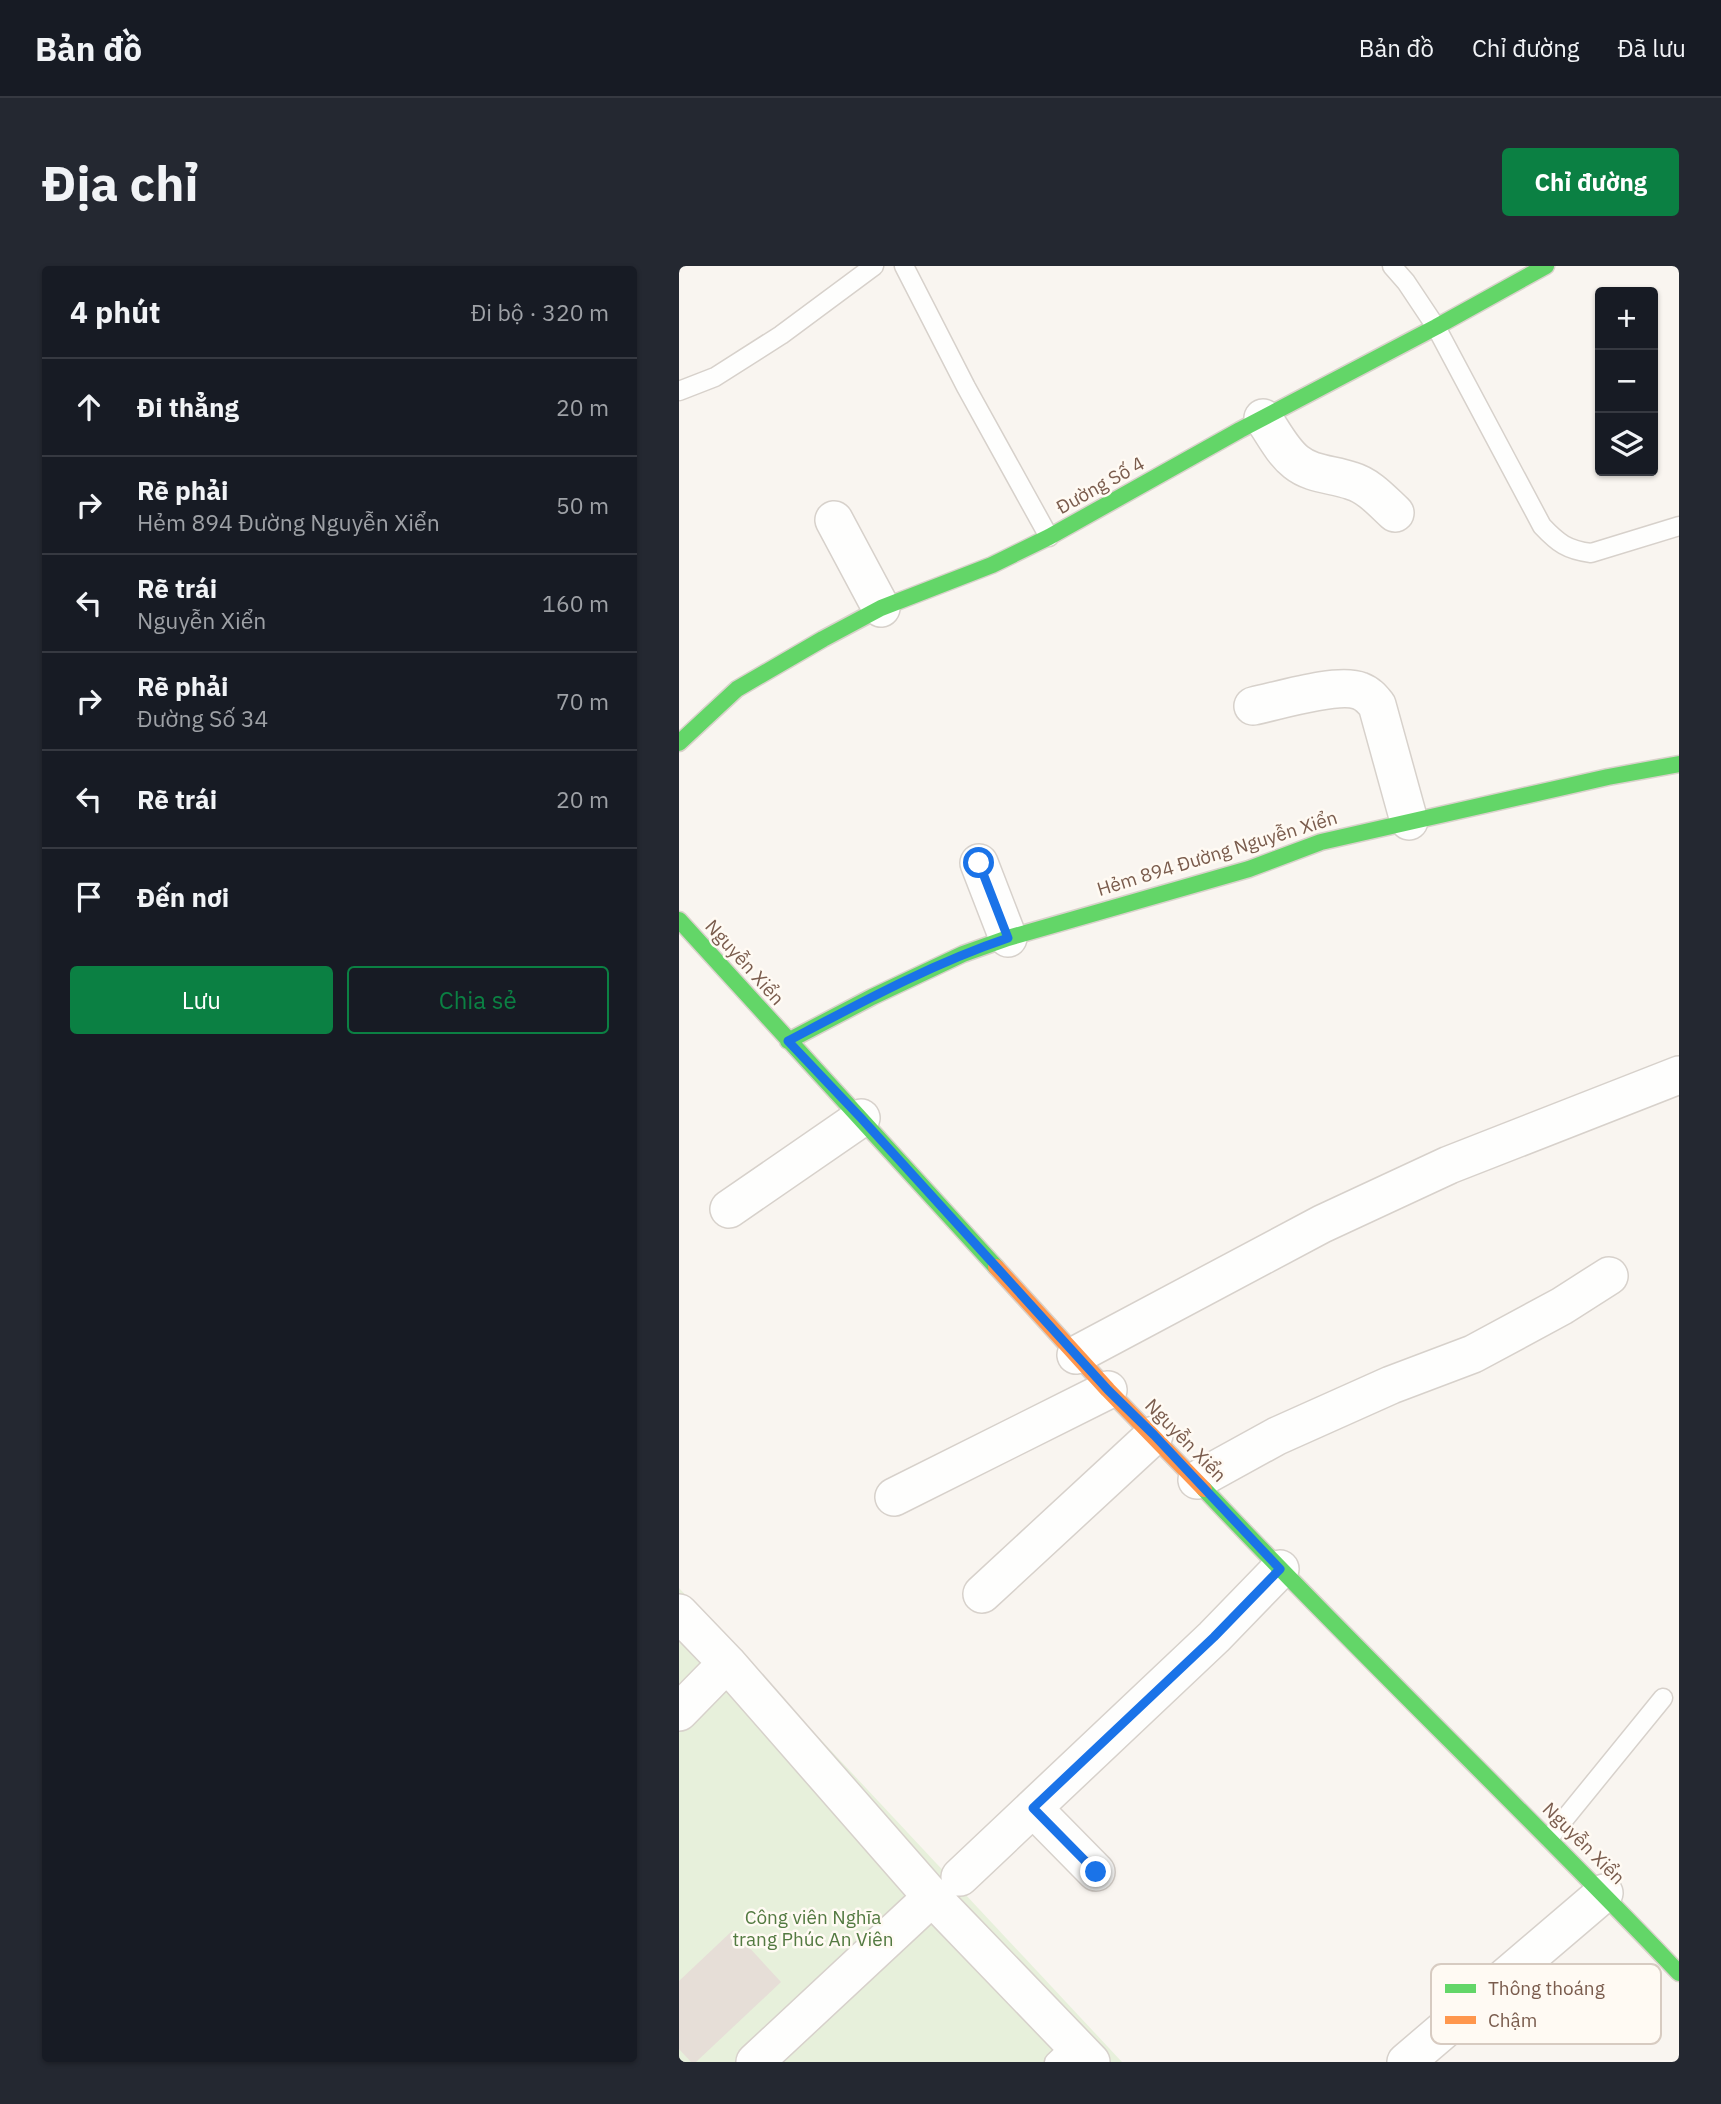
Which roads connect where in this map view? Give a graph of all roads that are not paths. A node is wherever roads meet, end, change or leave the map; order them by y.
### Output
1 (874, 266) edge
2 (904, 266) edge
3 (1392, 266) edge
4 (1546, 266) edge
5 (1436, 327) junction
6 (679, 391) edge
7 (1263, 418) junction
8 (1395, 513) dead end
9 (834, 520) dead end
10 (1679, 526) edge
11 (1049, 537) junction
12 (881, 608) junction
13 (1253, 706) dead end
14 (679, 743) edge
15 (1679, 764) edge
16 (1409, 821) junction
17 (979, 863) dead end
18 (681, 926) edge
19 (1008, 938) junction
20 (788, 1041) junction
21 (1679, 1075) edge
22 (861, 1118) junction
23 (729, 1209) dead end
24 (1609, 1276) dead end
25 (1076, 1355) junction
26 (1108, 1390) junction
27 (1154, 1435) junction
28 (1196, 1480) junction
29 (894, 1497) dead end
30 (1280, 1569) junction
31 (982, 1594) dead end
32 (679, 1613) edge
33 (727, 1663) junction
34 (1663, 1698) dead end
35 (679, 1712) edge
36 (1033, 1808) junction
37 (1549, 1838) junction
38 (1096, 1872) dead end
39 (946, 1887) junction
40 (1604, 1893) junction
41 (1521, 1964) edge
42 (1679, 1973) edge
43 (1431, 2041) edge
44 (1073, 2056) edge
45 (755, 2062) edge
46 (1406, 2062) edge

1 - 6 lane
2 - 11 lane
3 - 5 lane
4 - 5 street, Đường Số 4
5 - 7 street, Đường Số 4
5 - 10 lane
7 - 8 street
7 - 11 street, Đường Số 4
9 - 12 street
11 - 12 street, Đường Số 4
12 - 14 street, Đường Số 4
13 - 16 street
15 - 16 street, Hẻm 894 Đường Nguyễn Xiển
16 - 19 street, Hẻm 894 Đường Nguyễn Xiển
17 - 19 street
18 - 20 street, Nguyễn Xiển
19 - 20 street, Hẻm 894 Đường Nguyễn Xiển
20 - 22 street, Nguyễn Xiển
21 - 25 street
22 - 23 street
22 - 25 street, Nguyễn Xiển
24 - 28 street
25 - 26 street, Nguyễn Xiển
26 - 27 street, Nguyễn Xiển
26 - 29 street
27 - 28 street, Nguyễn Xiển
27 - 31 street
28 - 30 street, Nguyễn Xiển
30 - 36 street
30 - 37 street, Nguyễn Xiển
32 - 33 street
33 - 35 street
33 - 39 street
34 - 37 lane
36 - 38 street
36 - 39 street
37 - 40 street, Nguyễn Xiển
39 - 44 street
39 - 45 street
40 - 41 street
40 - 42 street, Nguyễn Xiển
43 - 46 street

